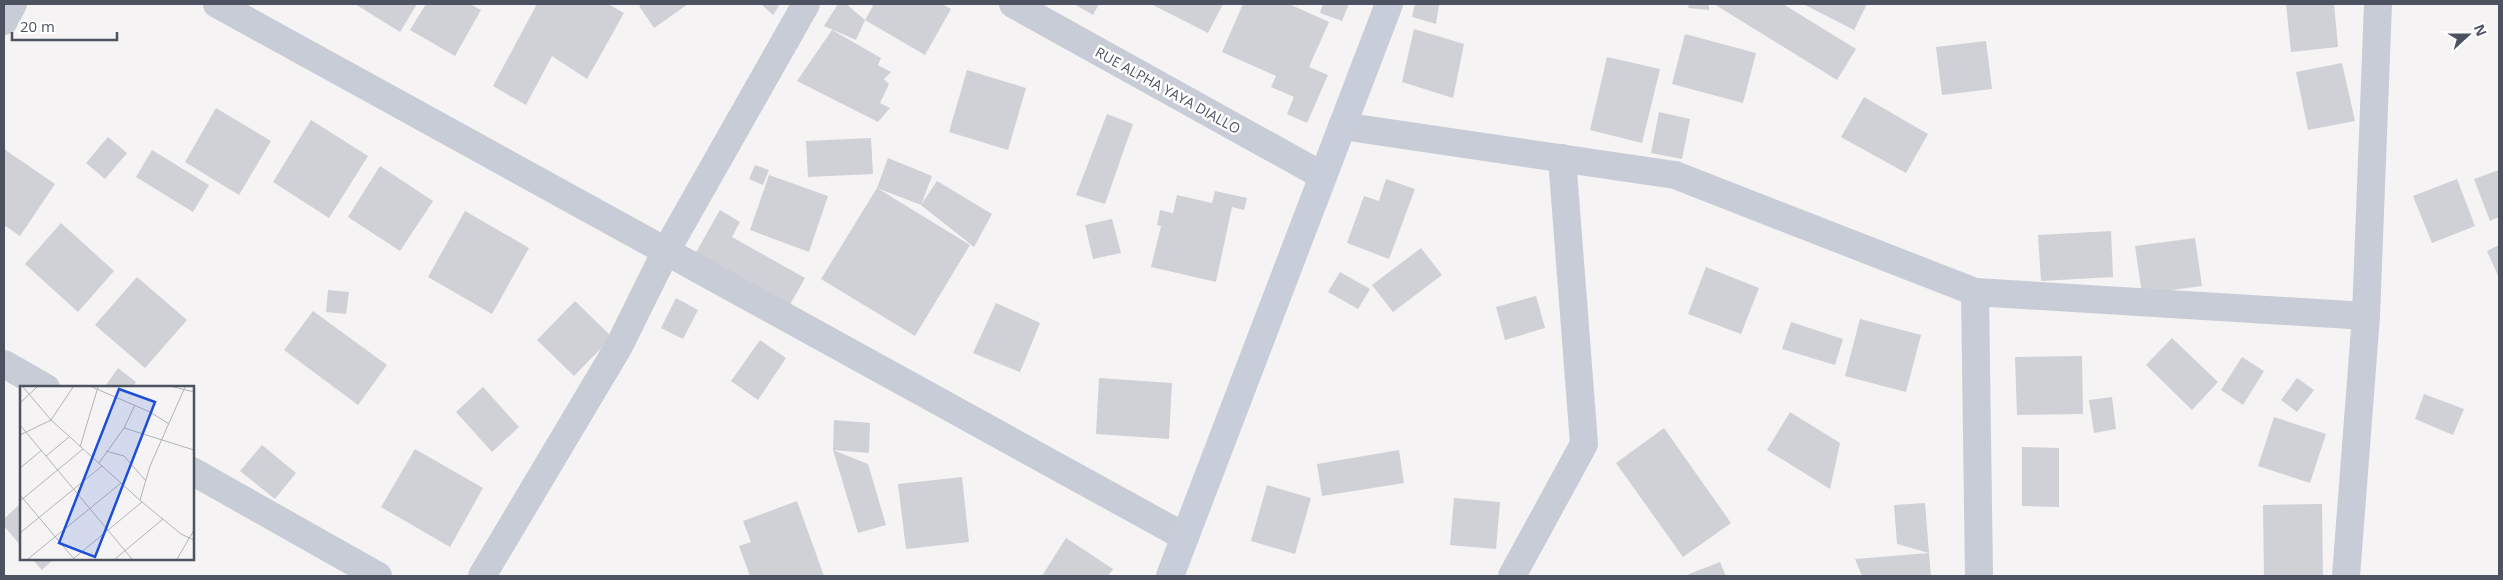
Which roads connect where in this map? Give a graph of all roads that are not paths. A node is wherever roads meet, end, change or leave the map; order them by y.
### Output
1 (13, 4) edge
2 (217, 4) edge
3 (806, 4) edge
4 (1013, 4) edge
5 (1389, 4) edge
6 (2378, 4) edge
7 (4, 21) edge
8 (1342, 126) junction
9 (1562, 158) junction
10 (1323, 176) junction
11 (666, 251) junction
12 (1975, 292) junction
13 (2366, 316) junction
14 (4, 364) edge
15 (42, 386) edge
16 (194, 472) edge
17 (1185, 537) junction
18 (378, 576) edge
19 (482, 576) edge
20 (1170, 576) edge
21 (1512, 576) edge
22 (1979, 576) edge
23 (2346, 576) edge

1 - 7 street
2 - 11 street
3 - 11 street
4 - 10 street, RUE ALPHA YAYA DIALLO
5 - 8 street
6 - 13 street
8 - 9 street
8 - 10 street
9 - 12 street
9 - 21 street
10 - 17 street
11 - 17 street
11 - 19 street
12 - 13 street
12 - 22 street
13 - 23 street
14 - 15 street
16 - 18 street
17 - 20 street

